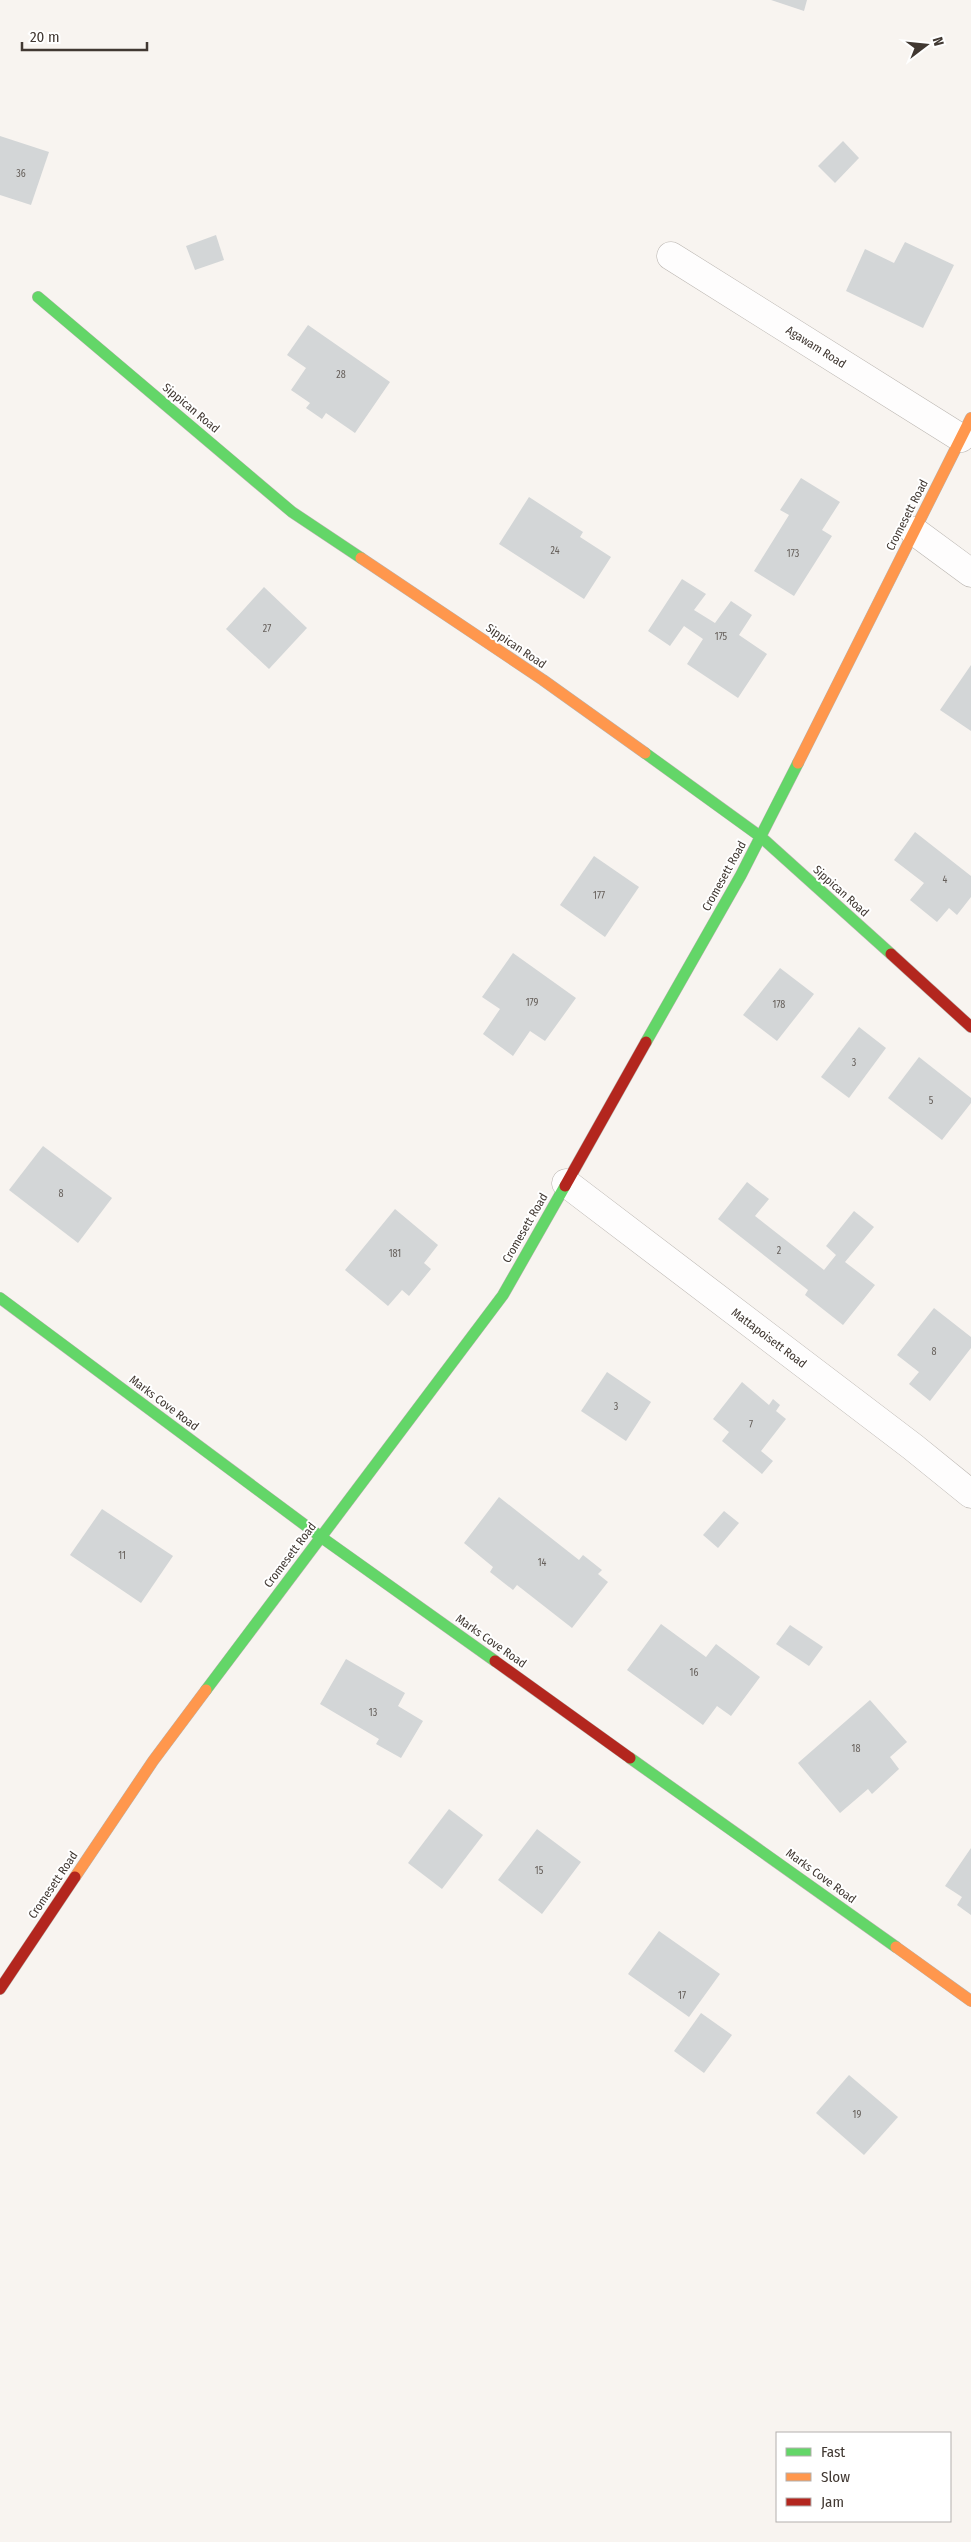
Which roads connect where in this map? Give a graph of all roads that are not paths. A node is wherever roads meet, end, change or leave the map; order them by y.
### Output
1 (672, 256) dead end
2 (38, 297) dead end
3 (966, 428) edge
4 (914, 531) junction
5 (971, 573) edge
6 (761, 837) junction
7 (971, 1027) edge
8 (566, 1183) junction
9 (0, 1298) edge
10 (971, 1494) edge
11 (321, 1537) junction
12 (0, 1989) edge
13 (971, 2001) edge

1 - 3 street, Agawam Road
2 - 6 street, Sippican Road
3 - 4 street, Cromesett Road
4 - 5 street
4 - 6 street, Cromesett Road
6 - 7 street, Sippican Road
6 - 8 street, Cromesett Road
8 - 10 street, Mattapoisett Road
8 - 11 street, Cromesett Road
9 - 11 street, Marks Cove Road
11 - 12 street, Cromesett Road
11 - 13 street, Marks Cove Road

